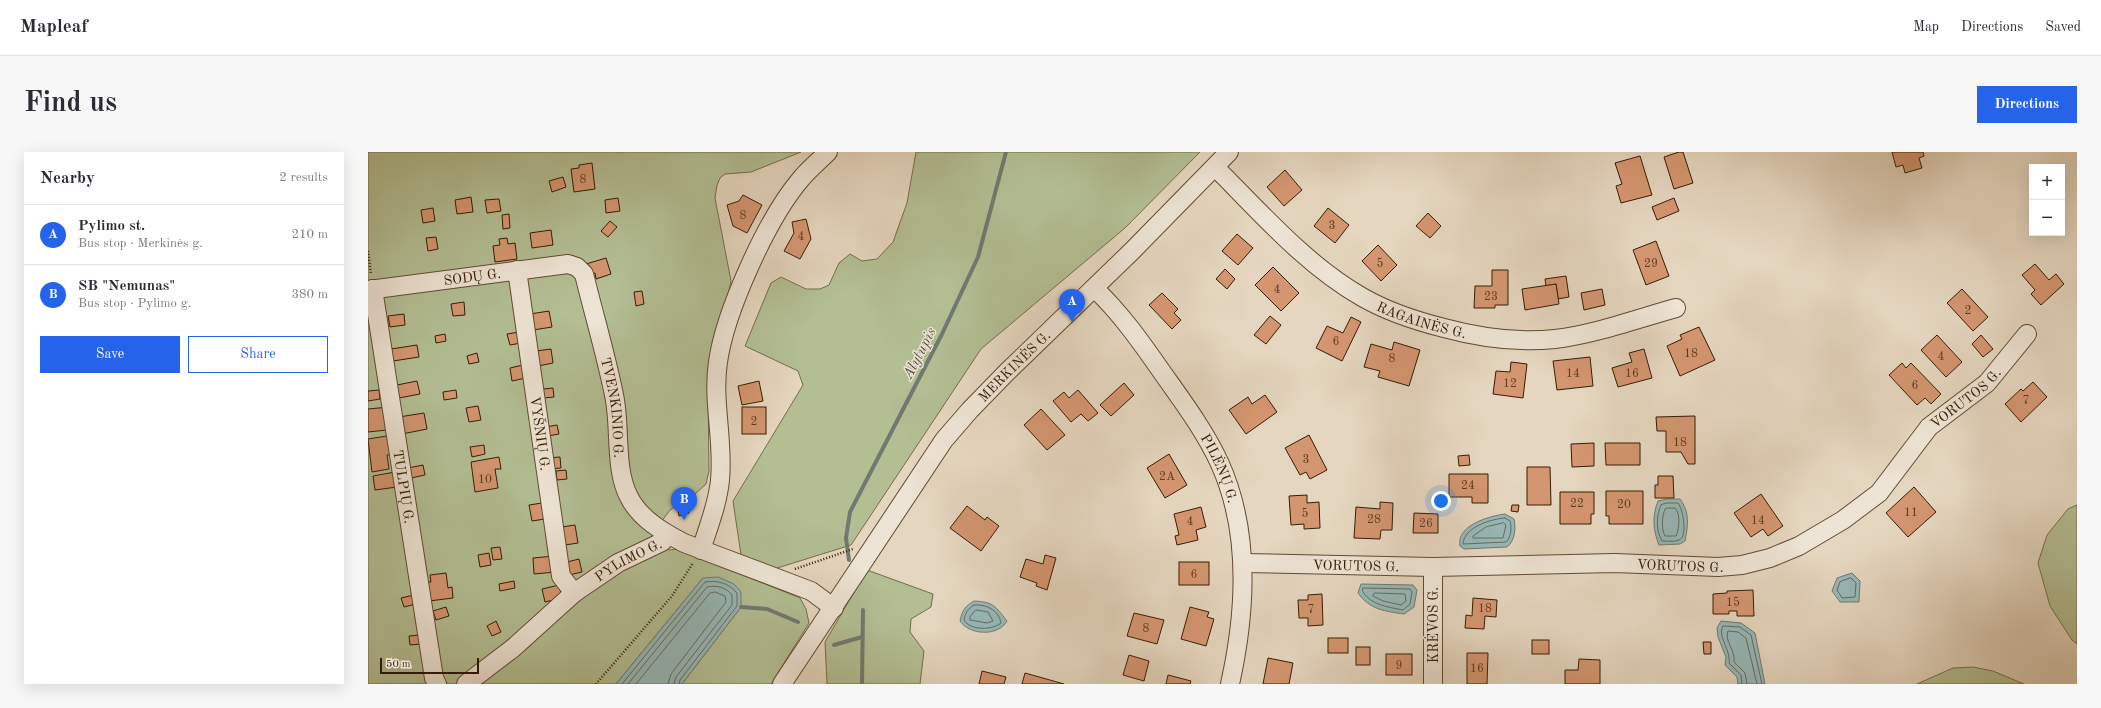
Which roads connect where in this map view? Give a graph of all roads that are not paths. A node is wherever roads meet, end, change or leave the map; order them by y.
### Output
1 (828, 152) edge
2 (1229, 152) edge
3 (1215, 167) junction
4 (577, 267) joint
5 (517, 270) junction
6 (1094, 288) junction
7 (370, 290) edge
8 (1676, 308) dead end
9 (2028, 334) dead end
10 (668, 535) junction
11 (701, 550) junction
12 (1243, 563) junction
13 (1433, 566) junction
14 (574, 593) junction
15 (834, 608) junction
16 (437, 684) edge
17 (466, 684) edge
18 (782, 684) edge
19 (1230, 684) edge
20 (1433, 684) edge

1 - 11 street
2 - 3 street, MERKINĖS G.
3 - 6 street, MERKINĖS G.
3 - 8 street, RAGAINĖS G.
4 - 5 street, SODŲ G.
4 - 10 street, TVENKINIO G.
5 - 7 street, SODŲ G.
5 - 14 street, VYŠNIŲ G.
6 - 12 street, PILĖNŲ G.
6 - 15 street, MERKINĖS G.
7 - 16 street, TULPIŲ G.
9 - 13 street, VORUTOS G.
10 - 11 street, PYLIMO G.
10 - 14 street, PYLIMO G.
11 - 15 street, PYLIMO G.
12 - 13 street, VORUTOS G.
12 - 19 street, PILĖNŲ G.
13 - 20 street, KRĖVOS G.
14 - 17 street, PYLIMO G.
15 - 18 street, MERKINĖS G.

